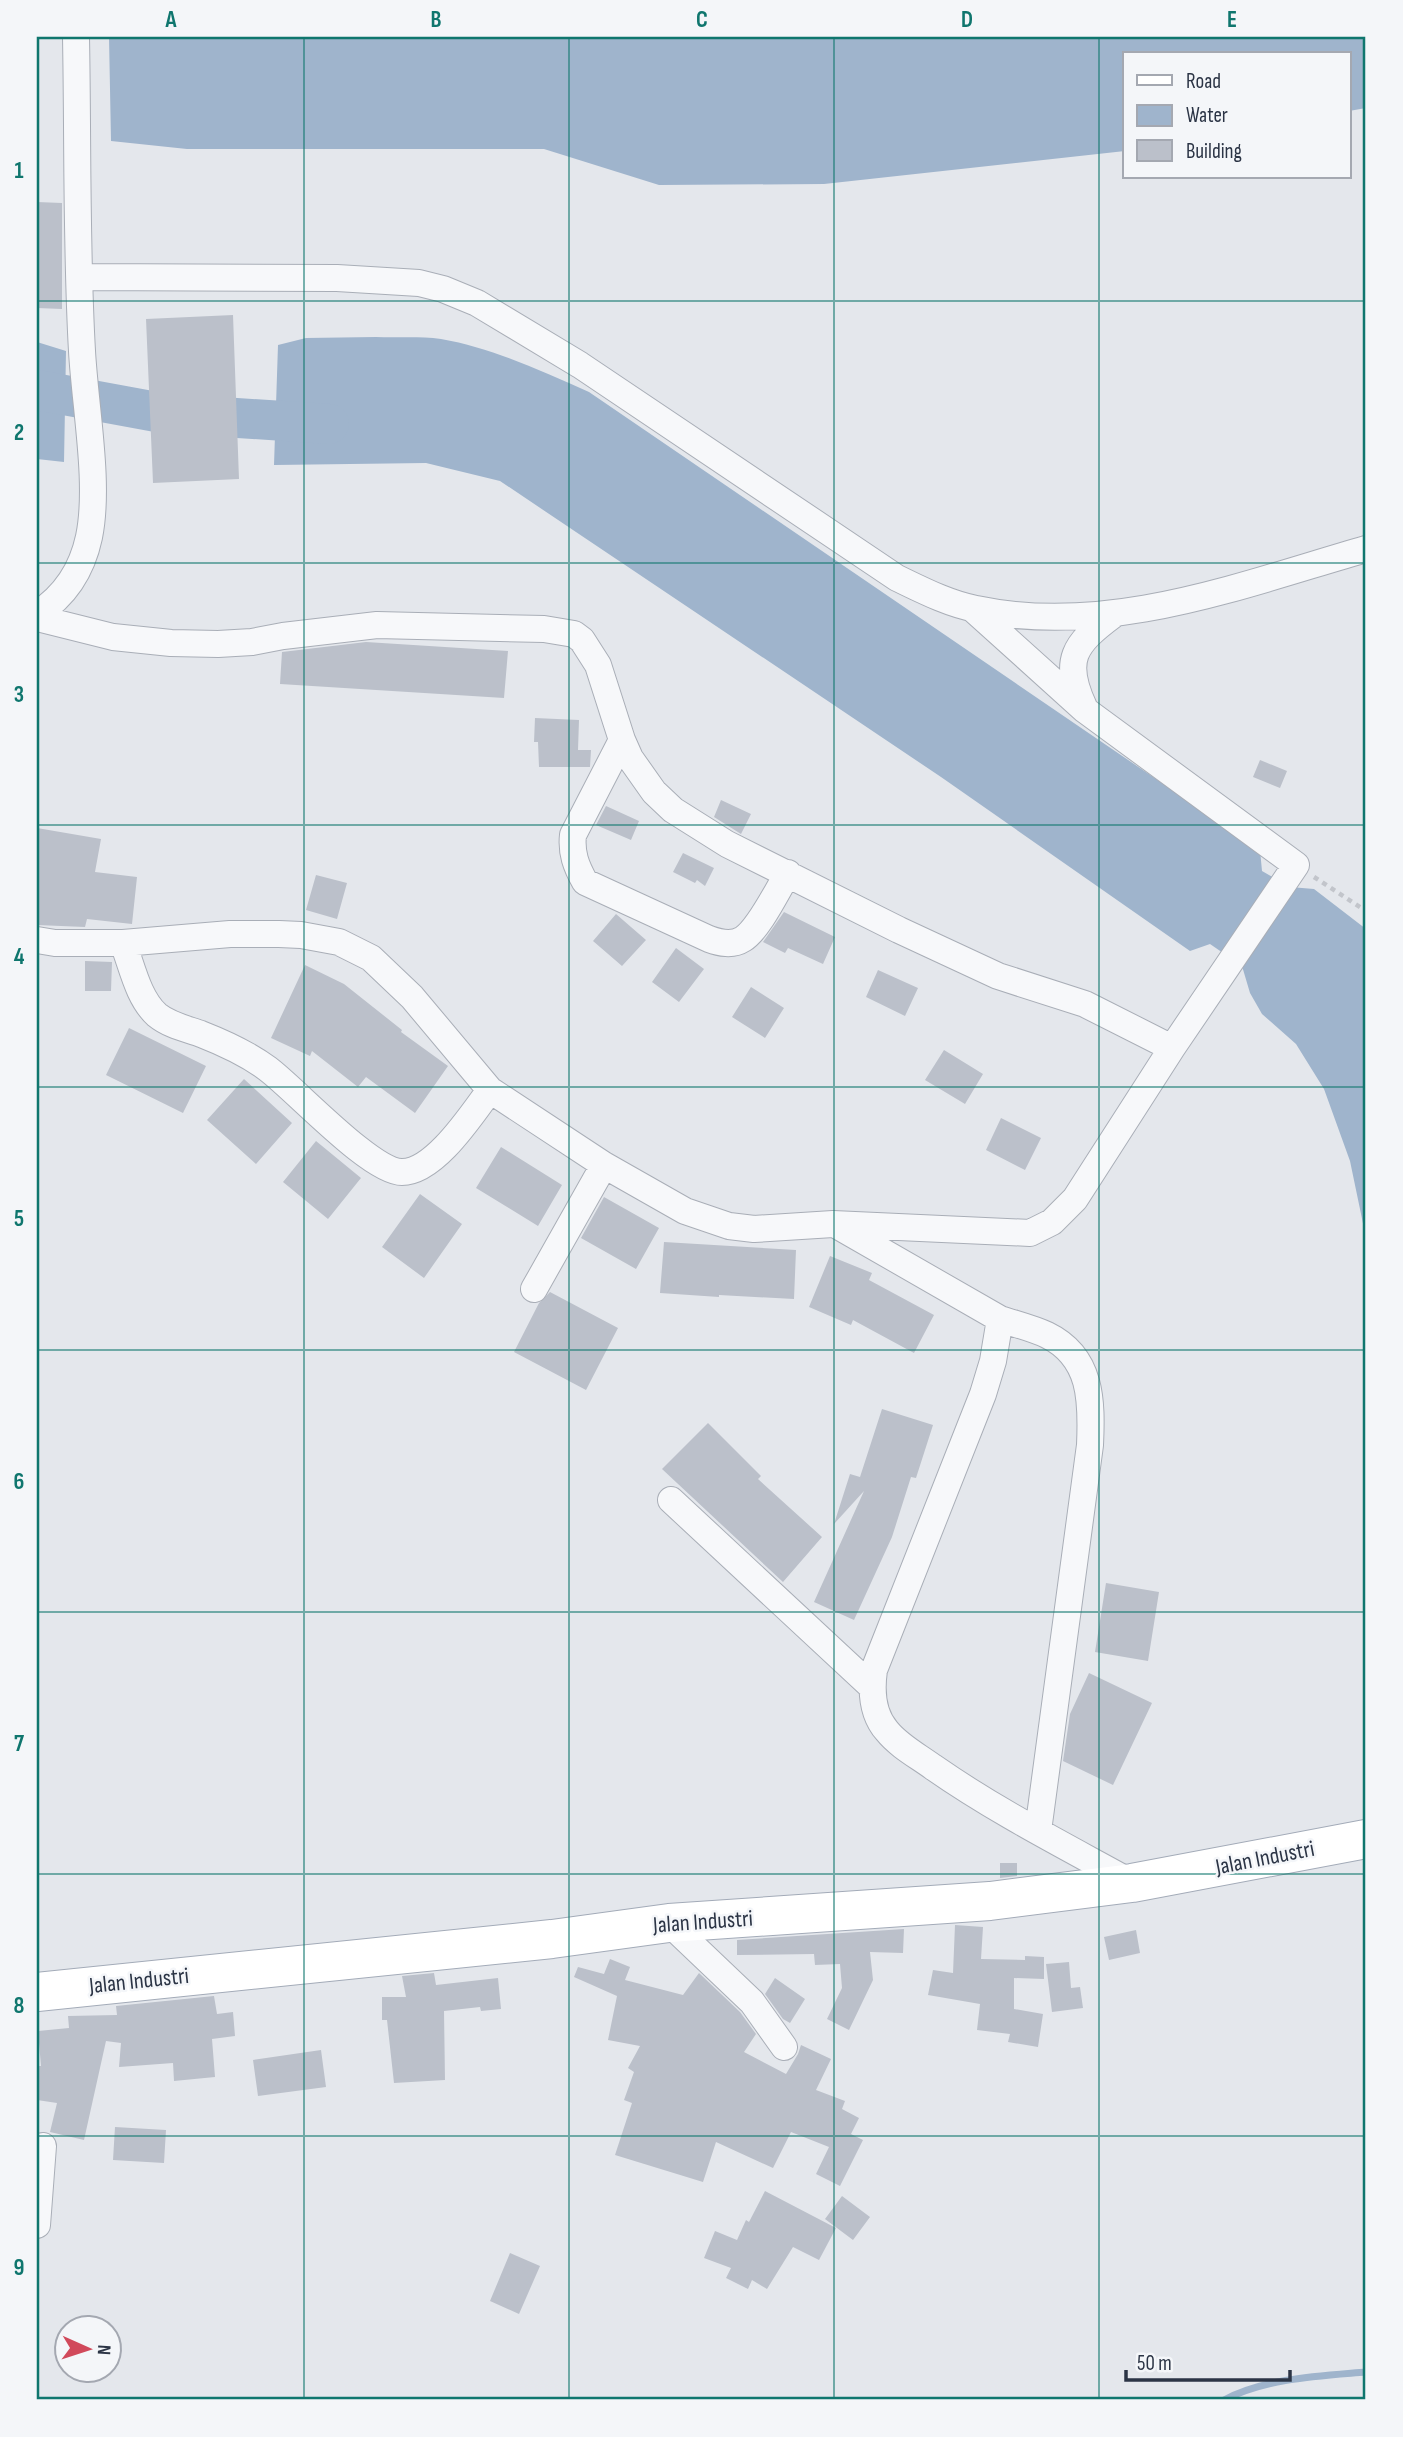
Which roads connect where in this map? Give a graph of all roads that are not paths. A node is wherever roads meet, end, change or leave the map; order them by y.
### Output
1 (76, 37) edge
2 (80, 277) junction
3 (1366, 549) edge
4 (973, 609) junction
5 (1113, 615) junction
6 (37, 616) edge
7 (1086, 710) junction
8 (622, 740) junction
9 (788, 873) junction
10 (37, 940) edge
11 (123, 943) junction
12 (1172, 1048) junction
13 (490, 1090) junction
14 (604, 1165) junction
15 (833, 1224) junction
16 (534, 1289) dead end
17 (1000, 1319) junction
18 (671, 1500) dead end
19 (872, 1687) junction
20 (1038, 1831) junction
21 (1366, 1839) edge
22 (1132, 1883) junction
23 (669, 1923) junction
24 (37, 1992) edge
25 (784, 2047) dead end
26 (43, 2146) dead end
27 (37, 2225) edge

1 - 2 street
2 - 4 street
2 - 6 street
3 - 5 street
4 - 5 street
4 - 7 street
5 - 7 street
6 - 8 street
7 - 12 street
8 - 9 street
8 - 9 street
9 - 12 street
10 - 11 street
11 - 13 street
11 - 13 street
12 - 15 street
13 - 14 street
14 - 15 street
14 - 16 street
15 - 17 street
17 - 19 street
17 - 20 street
18 - 19 street
19 - 20 street
20 - 22 street
21 - 22 main road, Jalan Industri
22 - 23 main road, Jalan Industri
23 - 24 main road, Jalan Industri
23 - 25 street
26 - 27 street

